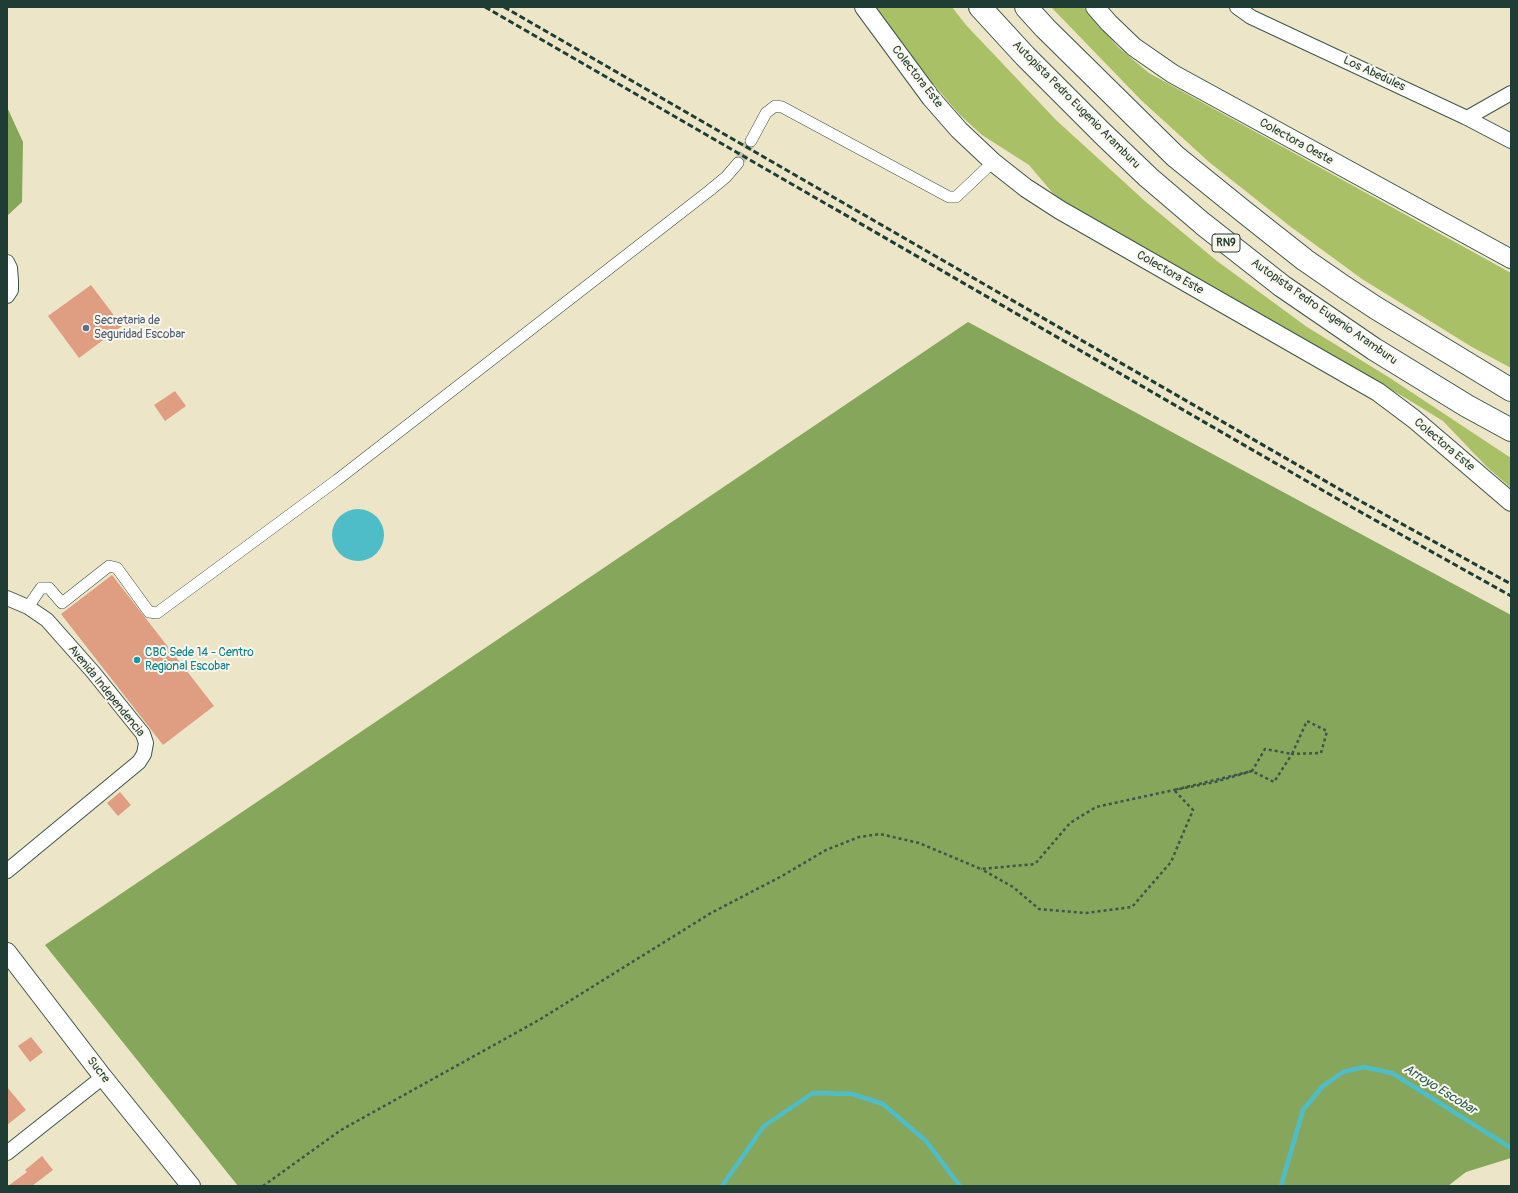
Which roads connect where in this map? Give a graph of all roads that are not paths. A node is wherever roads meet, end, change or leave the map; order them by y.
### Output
1 (864, 7) edge
2 (980, 7) edge
3 (1026, 7) edge
4 (1095, 7) edge
5 (1237, 7) edge
6 (1511, 93) edge
7 (1467, 118) junction
8 (751, 141) tunnel mouth
9 (1511, 141) edge
10 (993, 162) junction
11 (738, 163) tunnel mouth
12 (1511, 259) edge
13 (7, 262) edge
14 (7, 296) edge
15 (1511, 390) edge
16 (1467, 406) junction
17 (1511, 430) edge
18 (1511, 438) edge
19 (1511, 502) edge
20 (7, 598) edge
21 (28, 607) junction
22 (7, 871) edge
23 (7, 952) edge
24 (103, 1077) junction
25 (7, 1153) edge
26 (191, 1186) edge

1 - 10 street, Colectora Este
2 - 16 highway, Autopista Pedro Eugenio Aramburu / RN9
3 - 15 highway
4 - 12 street, Colectora Oeste
5 - 7 street, Los Abedules
6 - 7 street
7 - 9 street, Los Abedules
8 - 10 street
10 - 19 street, Colectora Este
11 - 21 street
13 - 14 street
16 - 17 highway, Autopista Pedro Eugenio Aramburu / RN9
16 - 18 highway
20 - 21 street, Avenida Independencia
21 - 22 street, Avenida Independencia
23 - 24 street, Sucre
24 - 25 street
24 - 26 street, Sucre

